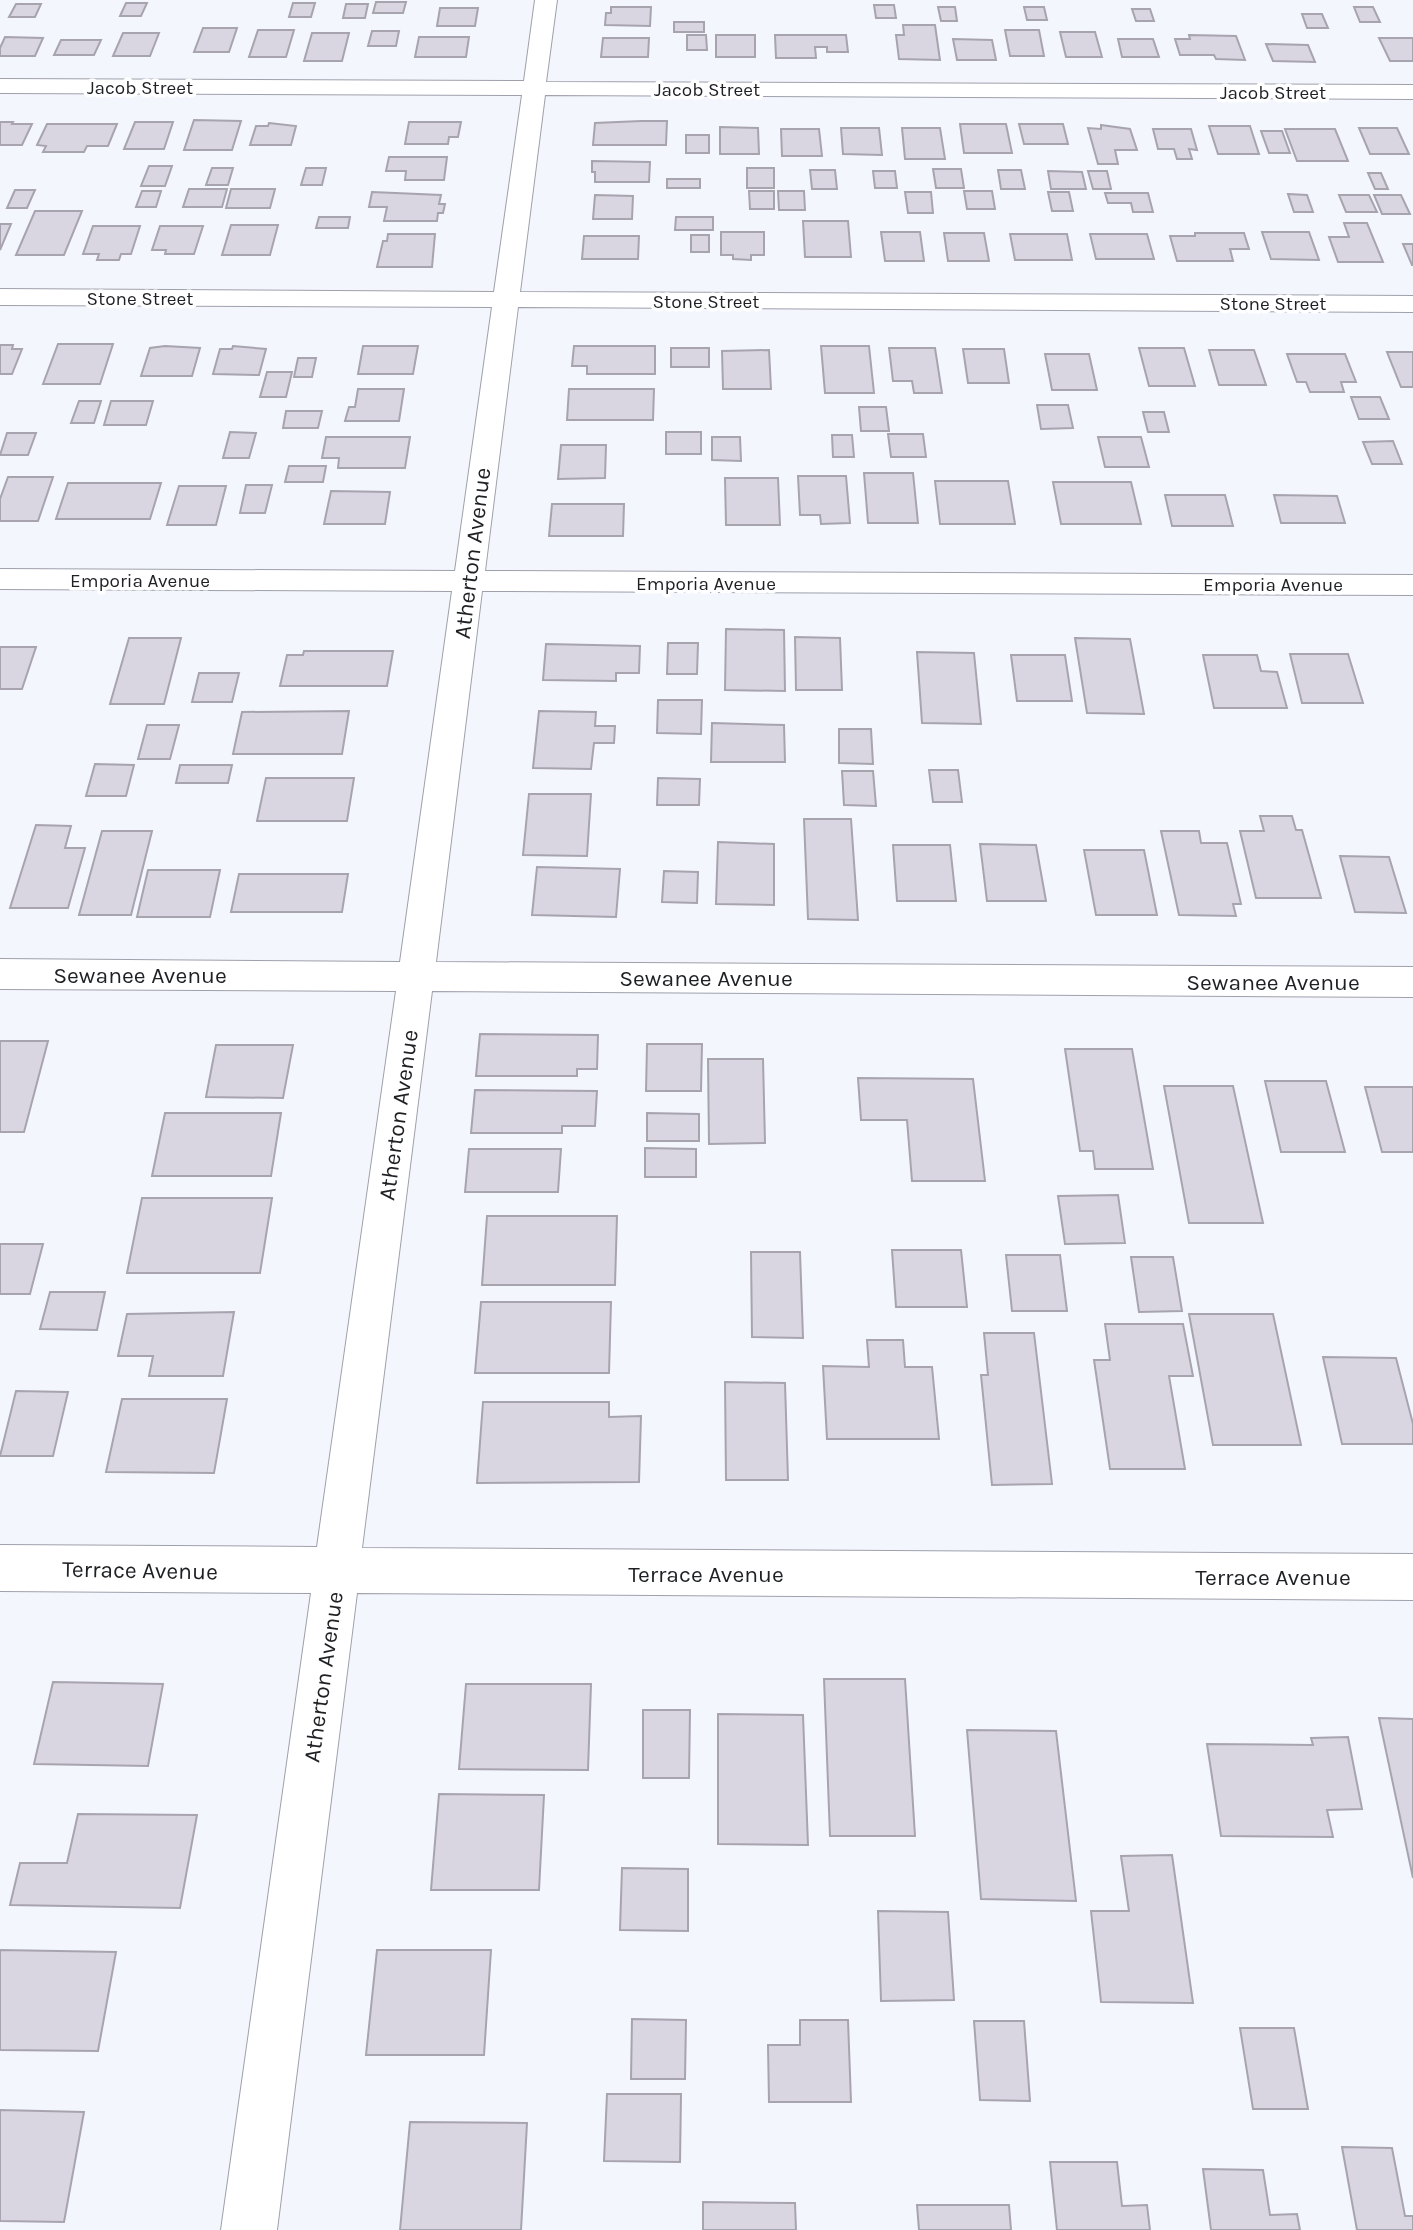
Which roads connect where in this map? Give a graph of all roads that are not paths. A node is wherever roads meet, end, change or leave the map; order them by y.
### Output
1 (546, 0) edge
2 (0, 86) edge
3 (534, 88) junction
4 (1413, 92) edge
5 (0, 297) edge
6 (504, 300) junction
7 (1413, 304) edge
8 (0, 579) edge
9 (468, 582) junction
10 (1413, 585) edge
11 (0, 974) edge
12 (417, 977) junction
13 (1413, 982) edge
14 (0, 1568) edge
15 (337, 1572) junction
16 (1413, 1577) edge
17 (249, 2230) edge

1 - 3 street, Atherton Avenue
2 - 3 street, Jacob Street
3 - 4 street, Jacob Street
3 - 6 street, Atherton Avenue
5 - 6 street, Stone Street
6 - 7 street, Stone Street
6 - 9 street, Atherton Avenue
8 - 9 street, Emporia Avenue
9 - 10 street, Emporia Avenue
9 - 12 street, Atherton Avenue
11 - 12 street, Sewanee Avenue
12 - 13 street, Sewanee Avenue
12 - 15 street, Atherton Avenue
14 - 15 street, Terrace Avenue
15 - 16 street, Terrace Avenue
15 - 17 street, Atherton Avenue

